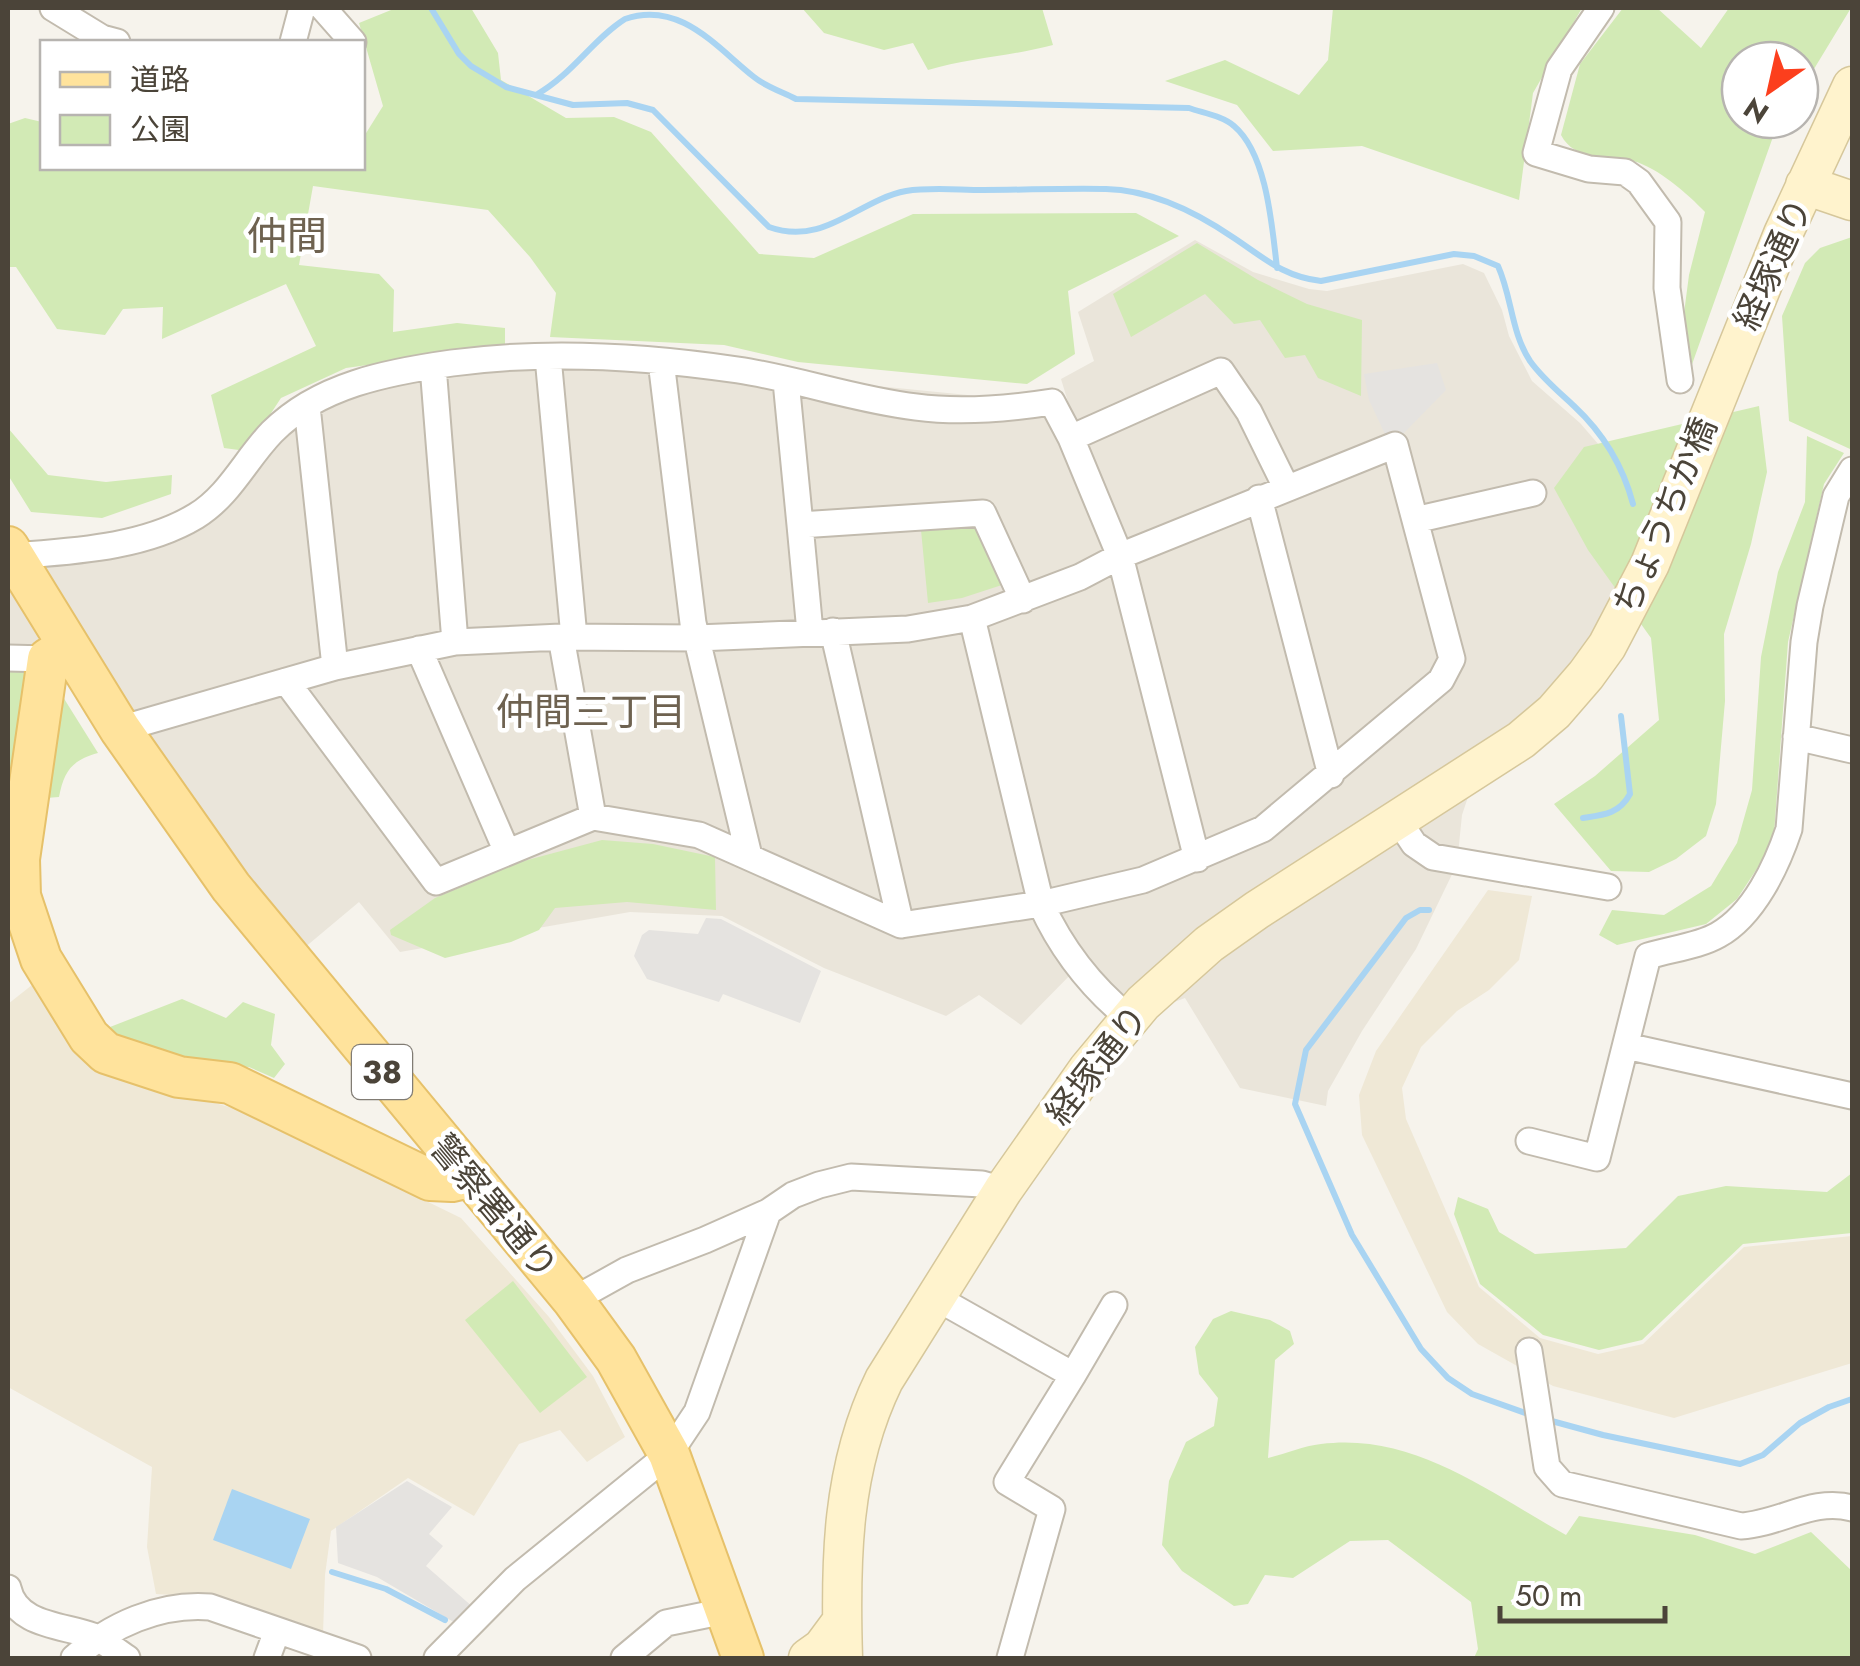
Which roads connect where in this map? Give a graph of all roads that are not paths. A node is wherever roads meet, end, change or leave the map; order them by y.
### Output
1 (53, 8) edge
2 (302, 8) edge
3 (323, 8) edge
4 (1601, 8) edge
5 (110, 40) edge
6 (293, 40) edge
7 (351, 40) edge
8 (1852, 86) edge
9 (1805, 185) junction
10 (1852, 201) edge
11 (548, 357) junction
12 (660, 361) junction
13 (433, 366) junction
14 (1680, 380) dead end
15 (786, 381) junction
16 (1720, 386) joint
17 (307, 406) junction
18 (1071, 438) junction
19 (1852, 470) edge
20 (1286, 487) junction
21 (1533, 493) dead end
22 (1259, 498) junction
23 (1416, 520) junction
24 (800, 525) junction
25 (10, 552) edge
26 (1120, 556) junction
27 (1022, 600) junction
28 (972, 618) junction
29 (822, 632) junction
30 (568, 637) junction
31 (697, 638) junction
32 (455, 642) junction
33 (1608, 646) joint
34 (419, 649) junction
35 (58, 653) junction
36 (8, 658) edge
37 (335, 666) junction
38 (286, 681) junction
39 (120, 728) junction
40 (1796, 737) junction
41 (1852, 750) edge
42 (1331, 775) junction
43 (593, 816) junction
44 (1398, 820) junction
45 (508, 852) junction
46 (750, 856) junction
47 (1196, 859) junction
48 (1608, 886) dead end
49 (1041, 904) junction
50 (900, 925) junction
51 (1129, 1018) junction
52 (1626, 1046) junction
53 (1852, 1096) edge
54 (1529, 1141) dead end
55 (469, 1176) junction
56 (1003, 1190) junction
57 (768, 1212) junction
58 (935, 1298) junction
59 (573, 1300) junction
60 (1114, 1305) dead end
61 (1528, 1350) dead end
62 (1074, 1375) junction
63 (668, 1454) junction
64 (1852, 1508) edge
65 (8, 1588) edge
66 (277, 1631) junction
67 (98, 1638) junction
68 (842, 1640) edge
69 (742, 1642) edge
70 (74, 1658) edge
71 (127, 1658) edge
72 (267, 1658) edge
73 (358, 1658) edge
74 (437, 1658) edge
75 (624, 1658) edge
76 (808, 1658) edge
77 (1010, 1658) edge

1 - 5 street
2 - 6 street
3 - 7 street
4 - 14 street
8 - 9 main road
9 - 10 main road, 経塚通り
9 - 16 main road, 経塚通り
11 - 12 street
11 - 13 street
11 - 30 street
12 - 15 street
12 - 31 street
13 - 17 street
13 - 32 street
15 - 18 street
15 - 24 street
16 - 33 main road, ちょうちか橋
17 - 25 street
17 - 37 street
18 - 20 street
18 - 26 street
19 - 40 street
20 - 22 street
20 - 23 street
21 - 23 street
22 - 26 street
22 - 42 street
23 - 42 street
24 - 27 street
24 - 29 street
25 - 35 main road, 警察署通り / 38
26 - 27 street
26 - 47 street
27 - 28 street
28 - 29 street
28 - 49 street
29 - 31 street
29 - 50 street
30 - 31 street
30 - 32 street
30 - 43 street
31 - 46 street
32 - 34 street
33 - 44 main road, 経塚通り
34 - 37 street
34 - 45 street
35 - 36 street
35 - 39 main road, 警察署通り / 38
35 - 55 main road, 38
37 - 38 street
38 - 39 street
38 - 45 street
39 - 55 main road, 警察署通り / 38
40 - 41 street
40 - 52 street
42 - 47 street
43 - 45 street
43 - 46 street
44 - 48 street
44 - 51 main road, 経塚通り
46 - 50 street
47 - 49 street
49 - 50 street
49 - 51 street
51 - 56 main road, 経塚通り
52 - 53 street
52 - 54 street
55 - 59 main road, 警察署通り / 38
56 - 57 street
56 - 58 main road, 経塚通り
57 - 59 street
57 - 63 street
58 - 62 street
58 - 68 main road, 経塚通り
59 - 63 main road, 警察署通り / 38
60 - 62 street
61 - 64 street
62 - 77 street
63 - 69 main road, 警察署通り / 38
63 - 74 street
65 - 67 street
66 - 67 street
66 - 72 street
66 - 73 street
67 - 70 street
67 - 71 street
68 - 76 main road
69 - 75 street

